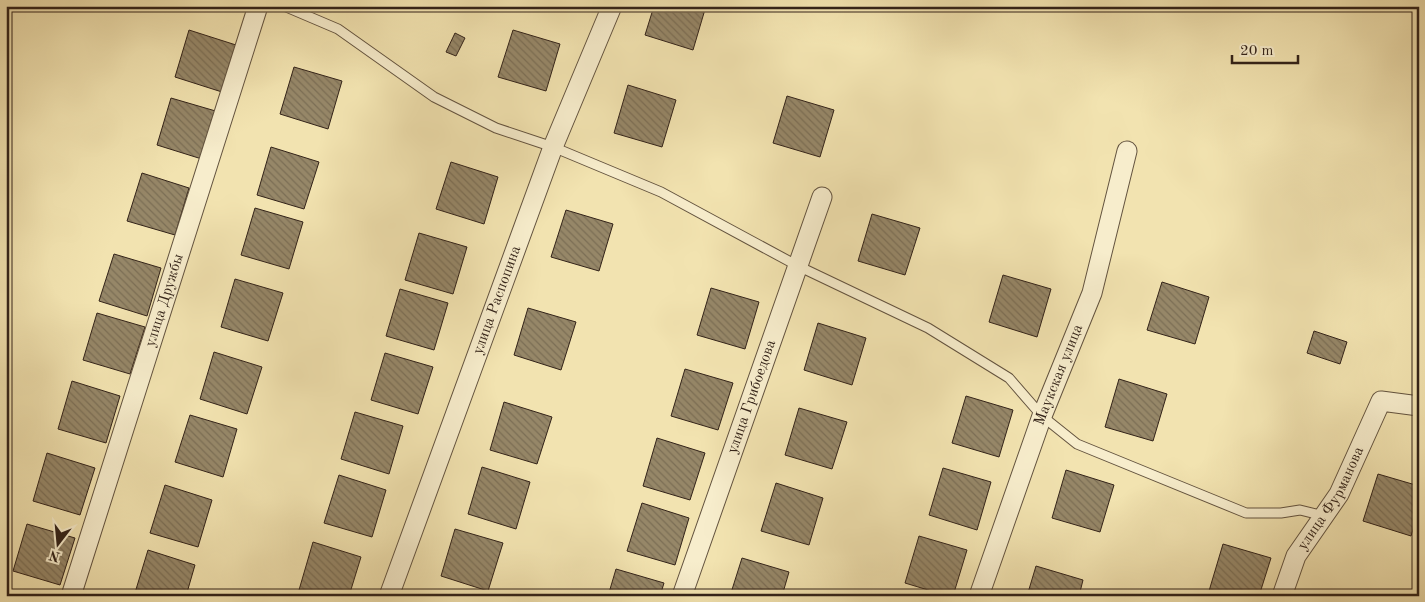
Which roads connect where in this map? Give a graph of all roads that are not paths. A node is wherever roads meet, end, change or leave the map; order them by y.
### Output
1 (258, 6) edge
2 (284, 6) edge
3 (612, 6) edge
4 (553, 147) junction
5 (1127, 151) dead end
6 (822, 197) dead end
7 (798, 266) junction
8 (1419, 406) edge
9 (1042, 416) junction
10 (1324, 516) junction
11 (71, 596) edge
12 (389, 596) edge
13 (682, 596) edge
14 (979, 596) edge
15 (1282, 596) edge

1 - 11 street, улица Дружбы
2 - 4 lane
3 - 4 street, улица Распопина
4 - 7 lane
4 - 12 street, улица Распопина
5 - 9 street, Маукская улица
6 - 7 street, улица Грибоедова
7 - 9 lane
7 - 13 street, улица Грибоедова
8 - 10 street, улица Фурманова
9 - 10 lane
9 - 14 street, Маукская улица
10 - 15 street, улица Фурманова

